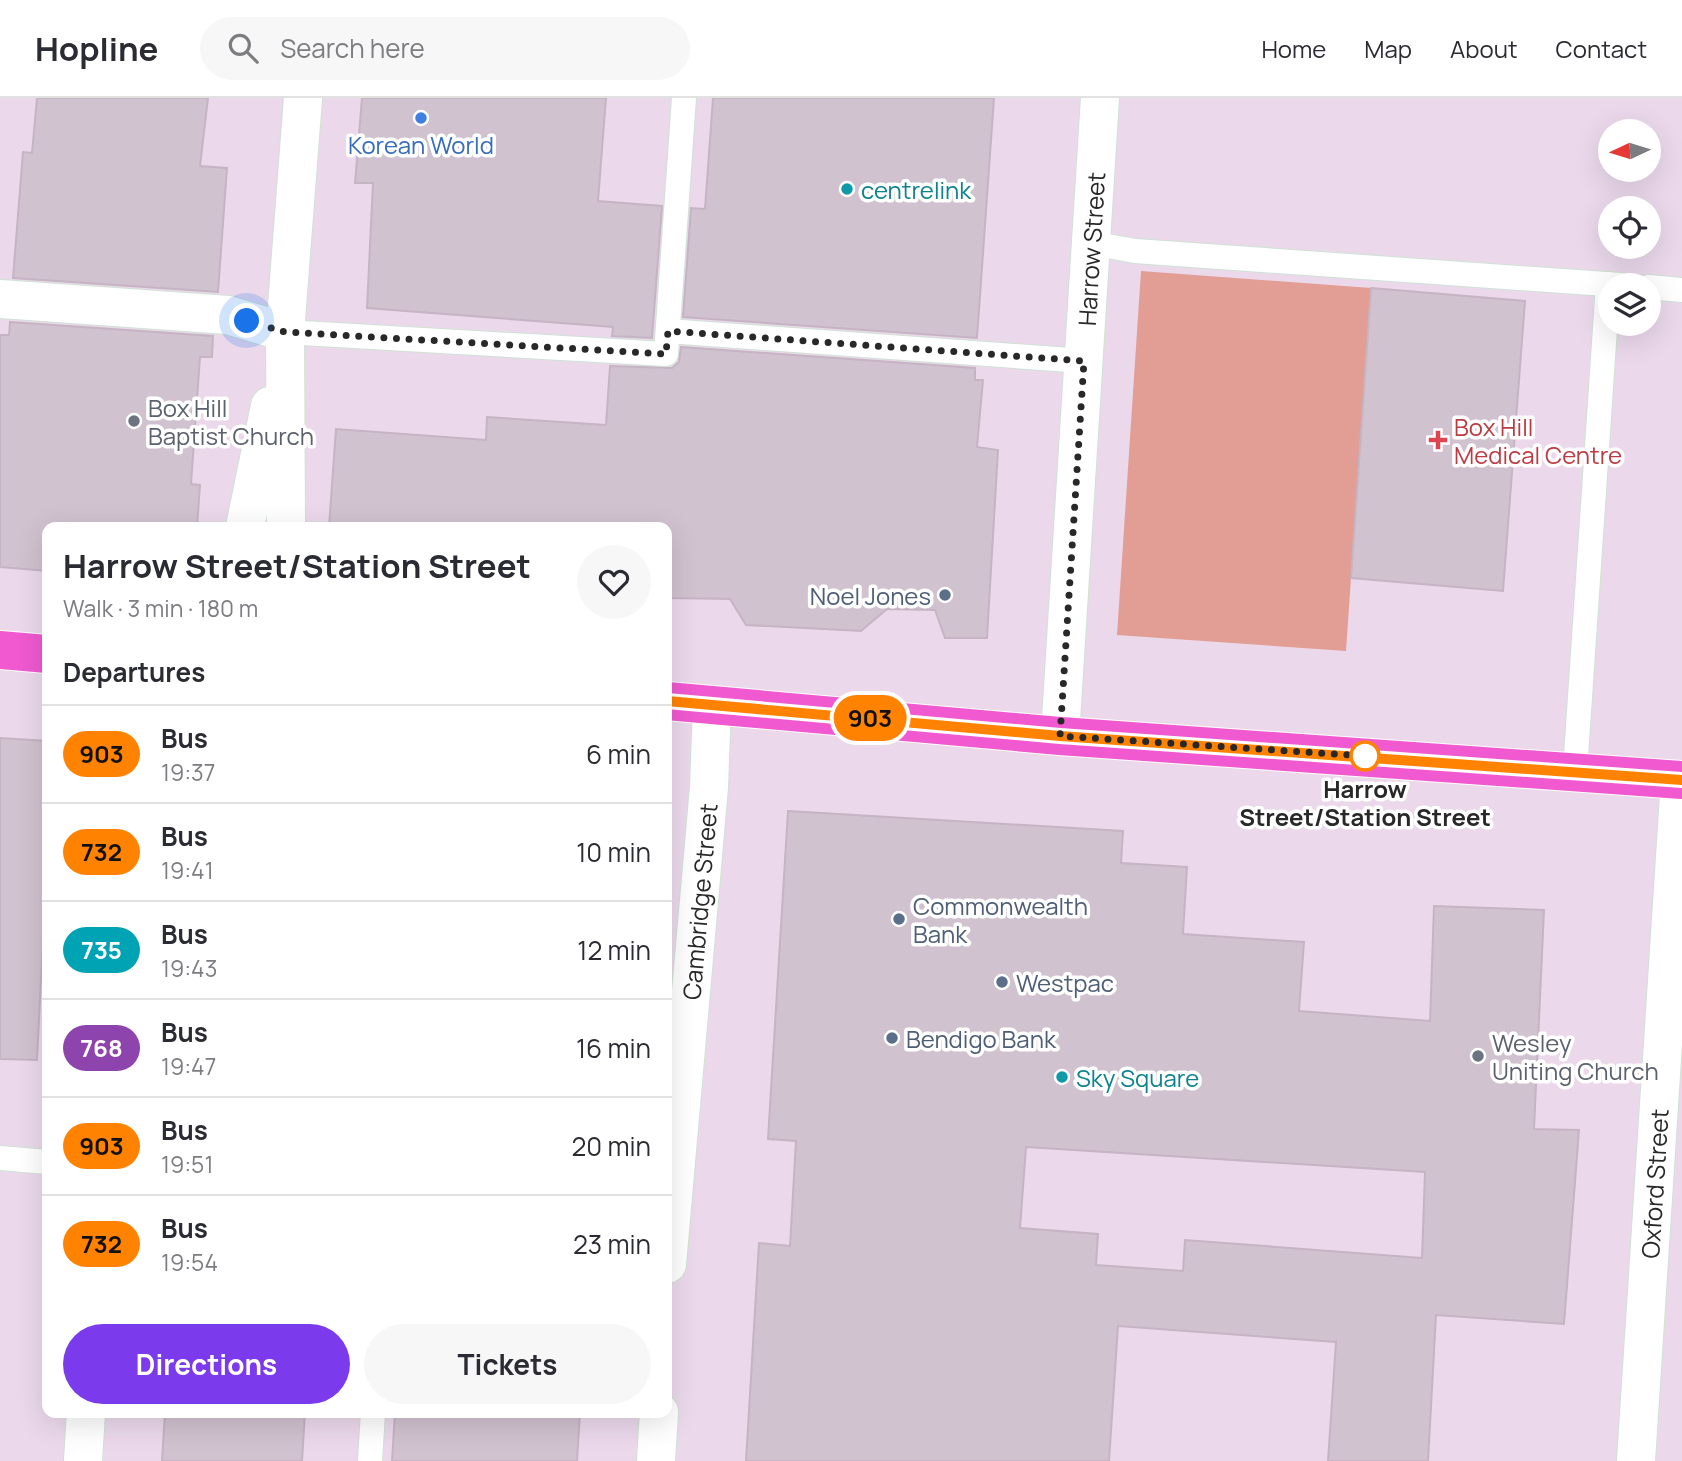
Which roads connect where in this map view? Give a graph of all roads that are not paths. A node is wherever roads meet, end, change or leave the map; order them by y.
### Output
1 (303, 98) edge
2 (684, 98) edge
3 (1100, 98) edge
4 (1091, 243) junction
5 (1598, 284) edge
6 (1661, 288) edge
7 (1682, 290) edge
8 (0, 299) edge
9 (668, 331) junction
10 (285, 332) junction
11 (1610, 336) edge
12 (1084, 361) junction
13 (246, 522) edge
14 (286, 522) edge
15 (0, 650) edge
16 (42, 654) edge
17 (672, 701) edge
18 (712, 705) junction
19 (1060, 736) junction
20 (1575, 771) junction
21 (1681, 780) edge
22 (0, 1158) edge
23 (672, 1158) edge
24 (42, 1162) edge
25 (86, 1418) edge
26 (373, 1418) edge
27 (659, 1418) edge
28 (83, 1461) edge
29 (370, 1461) edge
30 (656, 1461) edge
31 (1636, 1461) edge

1 - 10 street
2 - 9 lane
3 - 4 street, Harrow Street
4 - 5 lane
4 - 12 street, Harrow Street
6 - 7 lane
8 - 10 street
9 - 10 lane
9 - 12 lane
10 - 13 street
10 - 14 street
11 - 20 lane
12 - 19 street, Harrow Street
15 - 16 main road
17 - 18 main road
18 - 19 main road
18 - 23 street, Cambridge Street
19 - 20 main road
20 - 21 main road
21 - 31 street, Oxford Street
22 - 24 lane
25 - 28 street
26 - 29 lane
27 - 30 street

